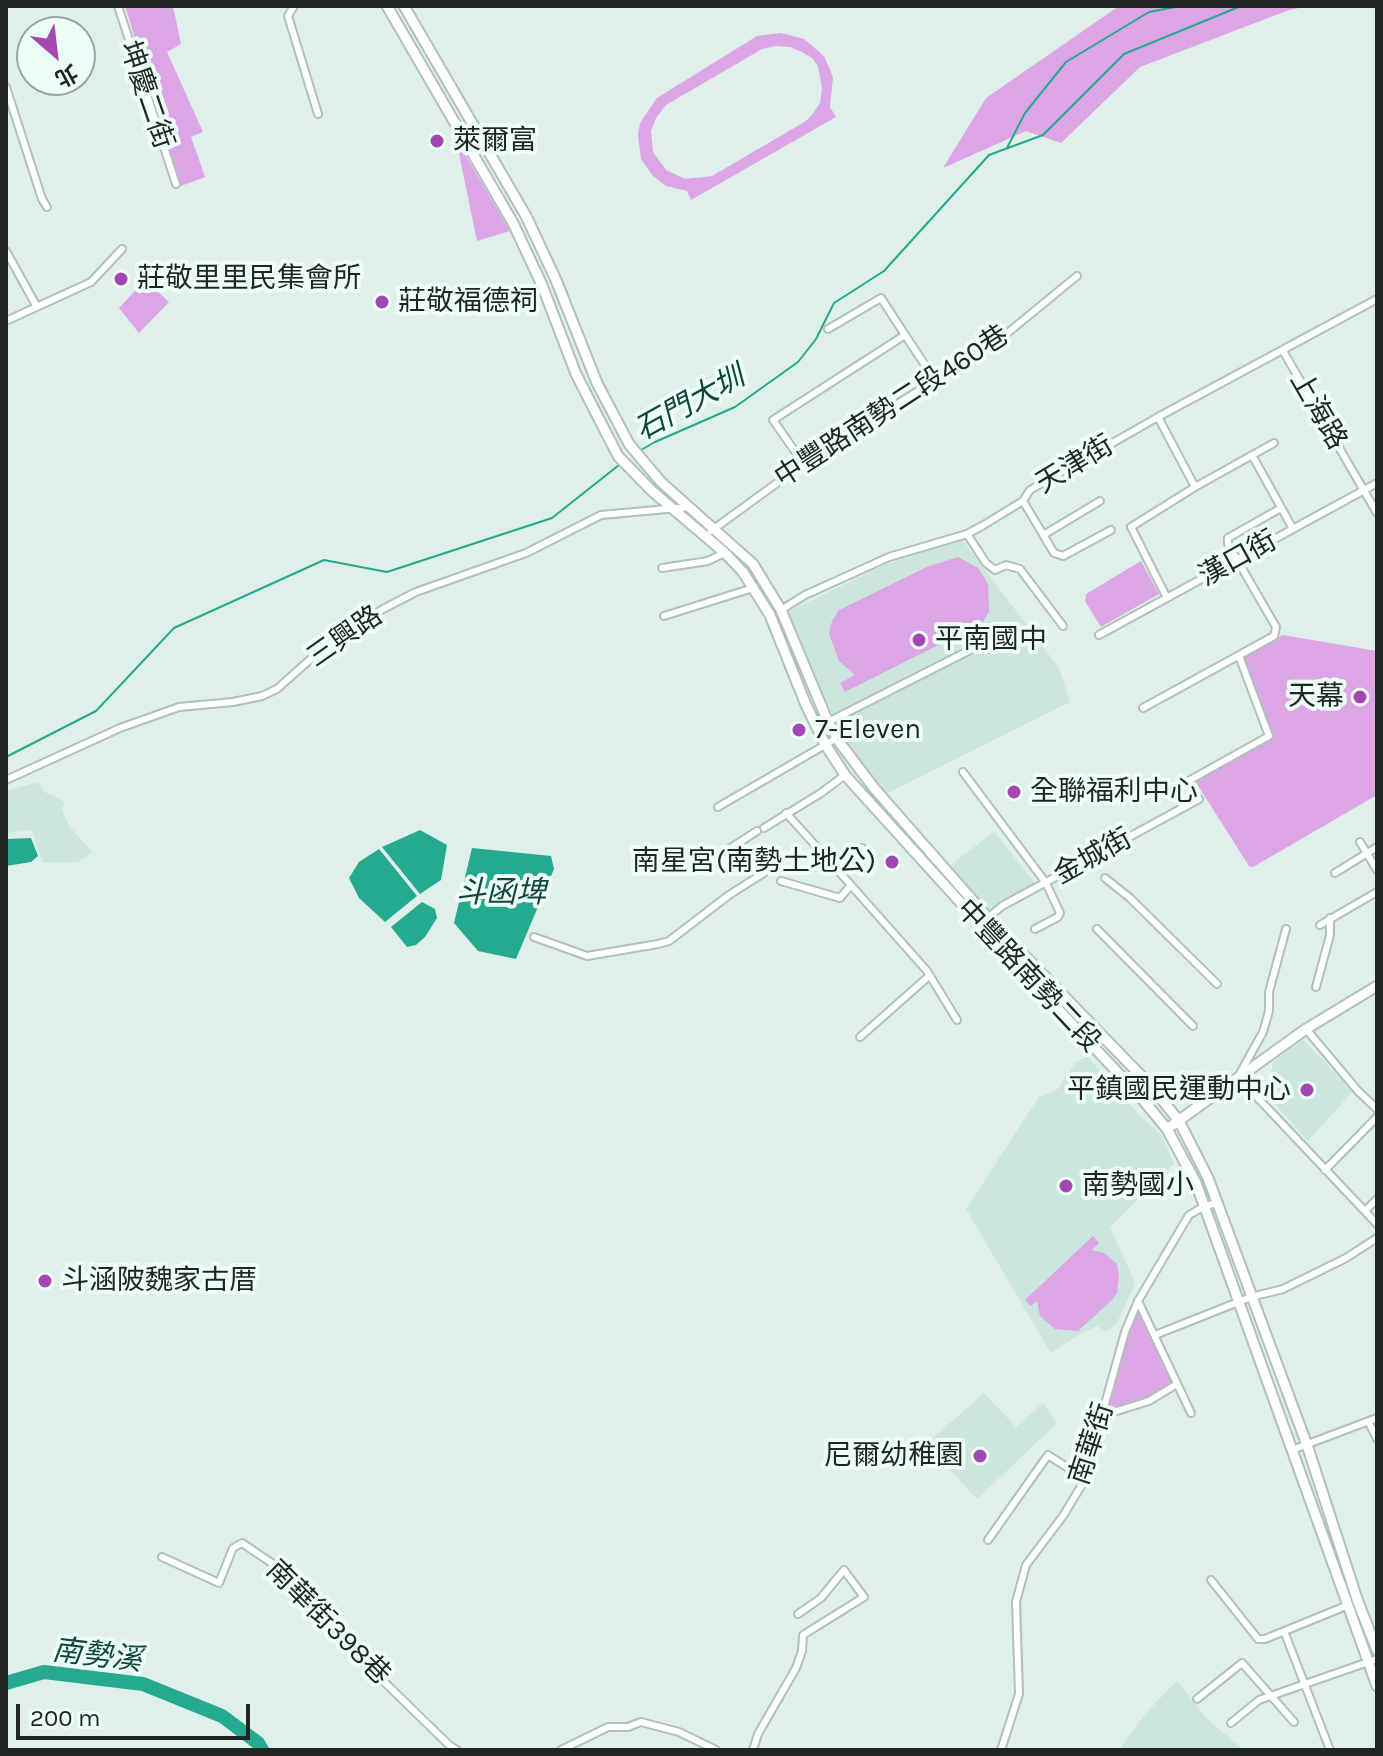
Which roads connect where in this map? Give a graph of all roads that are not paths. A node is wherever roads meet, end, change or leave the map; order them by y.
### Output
1 (118, 6) edge
2 (294, 6) edge
3 (387, 6) edge
4 (404, 6) edge
5 (6, 87) edge
6 (318, 114) dead end
7 (176, 184) dead end
8 (47, 207) dead end
9 (122, 249) dead end
10 (6, 251) edge
11 (1077, 276) dead end
12 (1377, 299) edge
13 (37, 307) junction
14 (6, 321) edge
15 (828, 329) dead end
16 (905, 335) junction
17 (1283, 351) junction
18 (935, 380) junction
19 (1158, 417) junction
20 (1274, 443) dead end
21 (1252, 455) junction
22 (803, 463) junction
23 (1377, 483) edge
24 (1195, 487) junction
25 (1363, 490) junction
26 (1023, 501) junction
27 (1100, 501) dead end
28 (690, 507) junction
29 (1281, 508) junction
30 (673, 509) junction
31 (1377, 513) edge
32 (714, 528) junction
33 (1293, 529) junction
34 (1111, 530) dead end
35 (967, 534) junction
36 (1045, 534) junction
37 (706, 537) junction
38 (725, 553) junction
39 (1237, 560) junction
40 (662, 568) dead end
41 (753, 588) junction
42 (1167, 598) junction
43 (781, 610) junction
44 (770, 615) junction
45 (664, 616) dead end
46 (1063, 626) dead end
47 (1099, 635) dead end
48 (989, 649) dead end
49 (1239, 656) junction
50 (1143, 708) dead end
51 (828, 722) junction
52 (837, 738) junction
53 (825, 744) junction
54 (963, 772) dead end
55 (845, 775) junction
56 (6, 780) edge
57 (1190, 780) dead end
58 (1199, 799) dead end
59 (718, 807) dead end
60 (786, 813) junction
61 (1360, 842) dead end
62 (1377, 847) edge
63 (862, 848) dead end
64 (1366, 853) junction
65 (703, 866) dead end
66 (834, 866) junction
67 (770, 869) dead end
68 (1377, 870) edge
69 (1335, 873) dead end
70 (1105, 878) dead end
71 (781, 881) dead end
72 (1046, 883) junction
73 (851, 885) junction
74 (1377, 892) edge
75 (988, 918) junction
76 (1330, 918) junction
77 (1320, 925) dead end
78 (1035, 929) dead end
79 (1097, 929) dead end
80 (1286, 929) dead end
81 (534, 937) dead end
82 (929, 976) junction
83 (1217, 984) dead end
84 (1377, 986) edge
85 (1316, 987) dead end
86 (957, 1020) dead end
87 (1193, 1026) dead end
88 (1306, 1029) junction
89 (860, 1037) dead end
90 (1238, 1077) junction
91 (1377, 1109) edge
92 (1377, 1117) edge
93 (1179, 1121) junction
94 (1167, 1129) junction
95 (1325, 1170) junction
96 (1377, 1199) edge
97 (1217, 1203) junction
98 (1205, 1206) junction
99 (1366, 1210) junction
100 (1377, 1224) edge
101 (1377, 1238) edge
102 (1251, 1297) junction
103 (1138, 1301) junction
104 (1240, 1302) junction
105 (1155, 1335) junction
106 (1177, 1384) junction
107 (1191, 1413) dead end
108 (1104, 1415) junction
109 (1377, 1418) edge
110 (1369, 1423) junction
111 (1377, 1439) edge
112 (1307, 1445) junction
113 (1292, 1450) junction
114 (1085, 1479) junction
115 (988, 1540) dead end
116 (162, 1557) dead end
117 (1211, 1580) dead end
118 (1346, 1606) junction
119 (798, 1614) dead end
120 (1284, 1631) junction
121 (1377, 1650) edge
122 (1373, 1661) edge
123 (1306, 1686) junction
124 (1377, 1686) edge
125 (1272, 1695) junction
126 (1197, 1699) dead end
127 (1294, 1722) dead end
128 (1231, 1723) dead end
129 (457, 1750) edge
130 (561, 1750) edge
131 (716, 1750) edge
132 (753, 1750) edge
133 (1001, 1750) edge
134 (1330, 1750) edge

1 - 7 street, 坤慶二街
2 - 6 street
3 - 30 main road, 中豐路南勢二段
4 - 28 main road, 中豐路南勢二段
5 - 8 street
9 - 13 street
10 - 13 street
11 - 18 street, 中豐路南勢二段460巷
12 - 17 street, 天津街
13 - 14 street
15 - 16 street
16 - 18 street
16 - 22 street
17 - 19 street, 天津街
17 - 25 street, 上海路
18 - 22 street, 中豐路南勢二段460巷
19 - 24 street
19 - 26 street, 天津街
20 - 21 street
21 - 24 street
21 - 29 street
22 - 32 street, 中豐路南勢二段460巷
23 - 25 street, 漢口街
24 - 42 street
25 - 31 street, 上海路
25 - 33 street, 漢口街
26 - 35 street, 天津街
26 - 36 street
27 - 36 street
28 - 30 street, 三興路
28 - 32 main road, 中豐路南勢二段
29 - 33 street
29 - 39 street
30 - 37 main road, 中豐路南勢二段
30 - 56 street, 三興路
32 - 37 street, 中豐路南勢二段460巷
32 - 43 main road, 中豐路南勢二段
33 - 39 street, 漢口街
34 - 36 street
35 - 43 street, 天津街
35 - 46 street
37 - 38 main road, 中豐路南勢二段
38 - 40 street
38 - 41 main road, 中豐路南勢二段
39 - 42 street, 漢口街
39 - 49 street
41 - 44 main road, 中豐路南勢二段
41 - 45 street
42 - 47 street, 漢口街
43 - 44 street, 天津街
43 - 51 main road, 中豐路南勢二段
44 - 53 main road, 中豐路南勢二段
48 - 51 street
49 - 50 street
49 - 57 street
51 - 52 main road, 中豐路南勢二段
52 - 53 street
52 - 75 main road, 中豐路南勢二段
53 - 55 main road, 中豐路南勢二段
53 - 59 street
54 - 72 street
55 - 60 street
55 - 94 main road, 中豐路南勢二段
58 - 72 street, 金城街
60 - 65 street
60 - 66 street
61 - 64 street
62 - 64 street
63 - 66 street
64 - 68 street
64 - 69 street
66 - 73 street
67 - 81 street
70 - 83 street
71 - 73 street
72 - 75 street, 金城街
72 - 78 street
73 - 82 street
74 - 76 street
75 - 93 main road, 中豐路南勢二段
76 - 77 street
76 - 85 street
79 - 87 street
80 - 90 street
82 - 86 street
82 - 89 street
84 - 88 main road
88 - 90 main road
88 - 91 street
90 - 93 main road
90 - 95 street
92 - 95 street
93 - 94 main road
93 - 97 main road, 中豐路南勢二段
94 - 98 main road, 中豐路南勢二段
95 - 99 street
96 - 99 street
97 - 98 street
97 - 102 main road, 中豐路南勢二段
98 - 103 street, 南華街
98 - 104 main road, 中豐路南勢二段
99 - 100 street
101 - 102 street
102 - 104 street
102 - 112 main road, 中豐路南勢二段
103 - 105 street
103 - 108 street, 南華街
104 - 105 street
104 - 113 main road, 中豐路南勢二段
105 - 106 street
106 - 107 street
106 - 108 street
108 - 114 street, 南華街
109 - 110 street
110 - 111 street
110 - 112 street
112 - 113 street
112 - 121 main road, 中豐路南勢二段
113 - 118 main road, 中豐路南勢二段
114 - 115 street
114 - 133 street, 南華街
116 - 129 street, 南華街398巷
117 - 120 street
118 - 120 street
118 - 122 main road, 中豐路南勢二段
119 - 132 street
120 - 123 street
122 - 123 street
122 - 124 main road, 中豐路南勢二段
123 - 125 street
123 - 134 street
125 - 126 street
125 - 127 street
125 - 128 street
130 - 131 street

